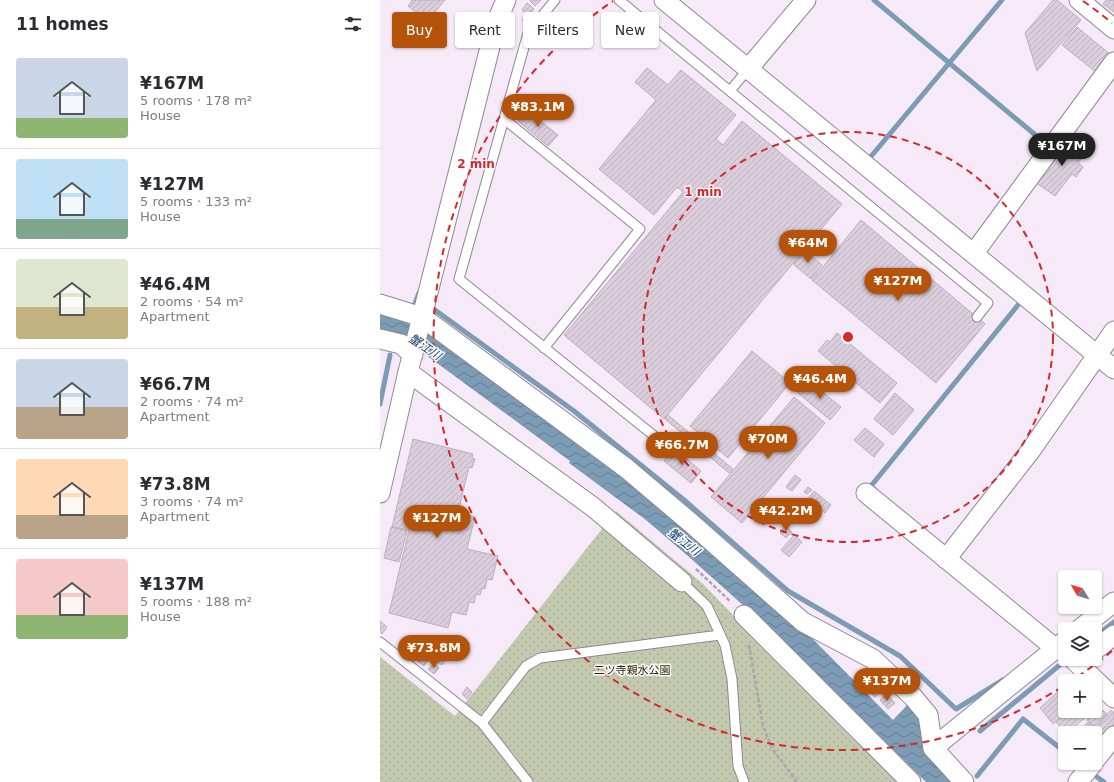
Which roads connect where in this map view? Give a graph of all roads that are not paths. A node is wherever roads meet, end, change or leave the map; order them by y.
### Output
1 (506, 0) edge
2 (555, 0) edge
3 (619, 0) edge
4 (664, 0) edge
5 (806, 0) edge
6 (1079, 0) edge
7 (1114, 29) edge
8 (1114, 62) edge
9 (748, 69) junction
10 (730, 91) junction
11 (504, 119) junction
12 (974, 254) junction
13 (380, 304) edge
14 (422, 317) junction
15 (977, 317) dead end
16 (1114, 331) edge
17 (380, 339) edge
18 (544, 348) junction
19 (1098, 355) junction
20 (412, 358) junction
21 (1114, 369) edge
22 (663, 443) dead end
23 (380, 493) edge
24 (866, 493) dead end
25 (946, 558) junction
26 (682, 582) joint
27 (1114, 602) edge
28 (744, 615) dead end
29 (1089, 622) edge
30 (720, 635) junction
31 (1114, 635) edge
32 (380, 642) edge
33 (1102, 644) edge
34 (1058, 645) edge
35 (1058, 661) edge
36 (1082, 666) edge
37 (1114, 698) edge
38 (482, 723) junction
39 (1114, 736) edge
40 (933, 748) junction
41 (1102, 751) edge
42 (1087, 770) edge
43 (528, 782) edge
44 (744, 782) edge
45 (911, 782) edge
46 (964, 782) edge
47 (1078, 782) edge

1 - 14 street
2 - 11 lane
3 - 10 lane
4 - 9 street
5 - 9 street
6 - 7 street
8 - 12 street
9 - 10 lane
9 - 12 street
10 - 15 lane
11 - 18 lane
11 - 18 lane
12 - 19 street
13 - 14 street
14 - 20 street
14 - 40 street
16 - 19 street
17 - 20 street
18 - 22 lane
19 - 21 street
19 - 25 street
20 - 23 street
20 - 26 street
24 - 25 street
25 - 34 street
26 - 30 lane
27 - 29 street
28 - 45 street
30 - 38 lane
30 - 44 lane
31 - 33 street
32 - 38 lane
35 - 40 street
36 - 37 street
38 - 43 lane
39 - 41 street
40 - 46 street
42 - 47 street

